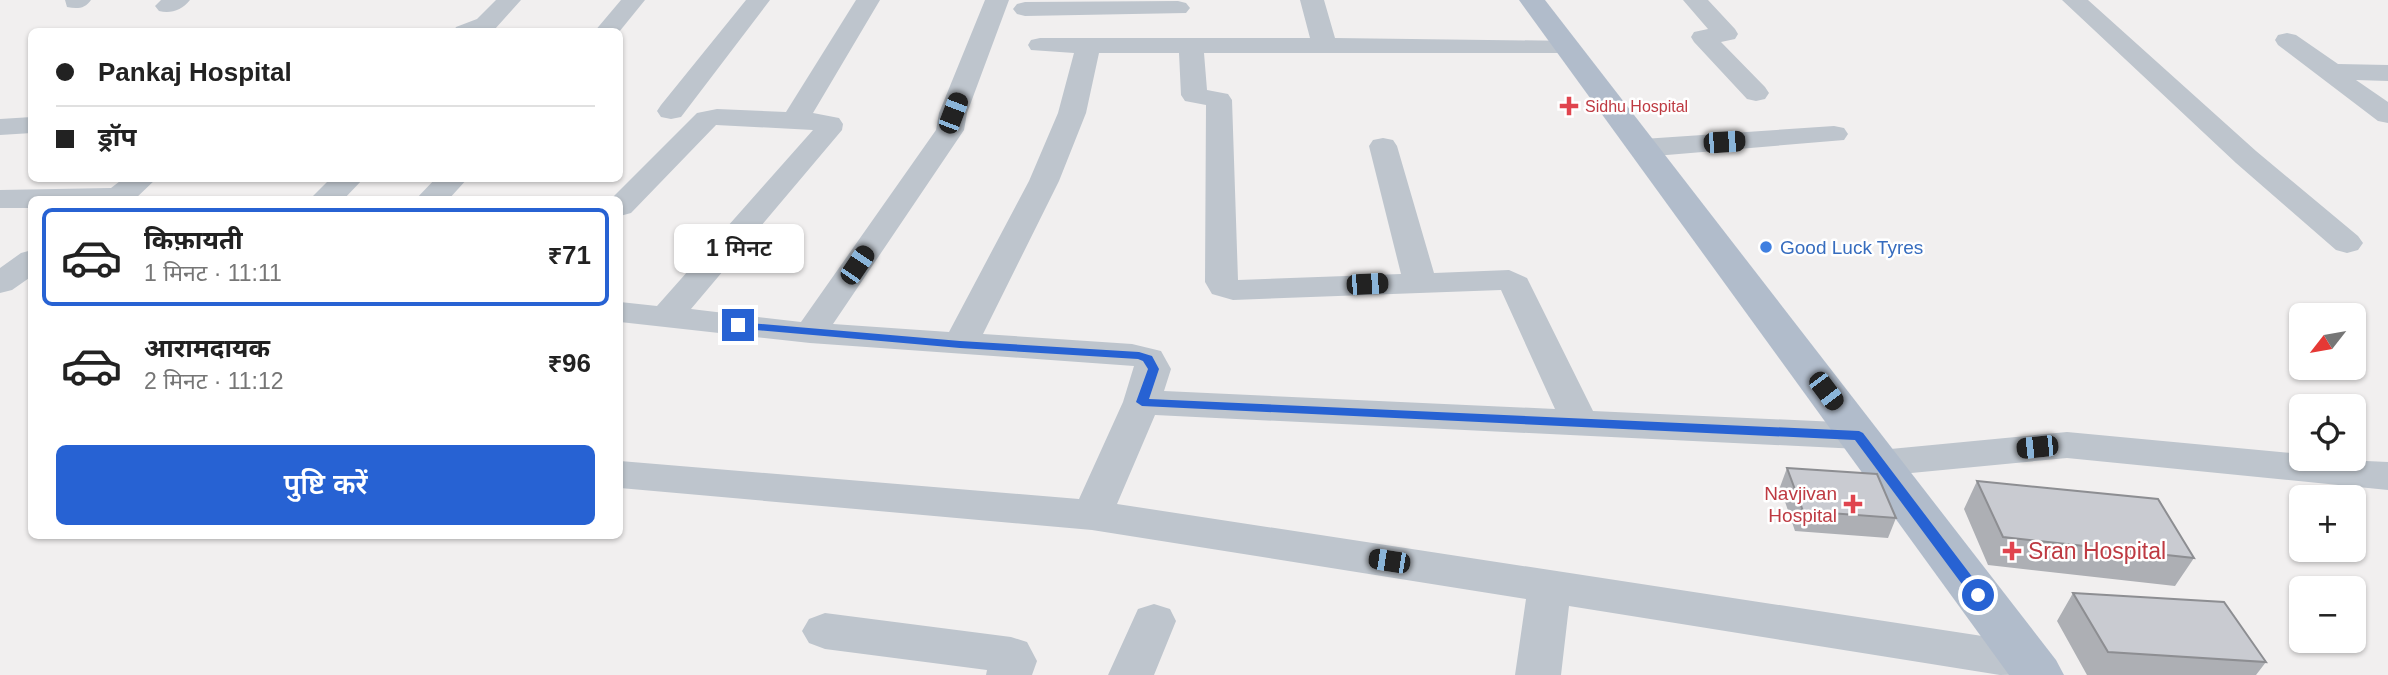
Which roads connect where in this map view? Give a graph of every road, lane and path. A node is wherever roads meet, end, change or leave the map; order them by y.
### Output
1 (509, 0) edge
2 (633, 0) edge
3 (758, 0) edge
4 (868, 0) edge
5 (996, 0) edge
6 (1312, 0) edge
7 (1532, 0) edge
8 (1695, 0) edge
9 (2074, 0) edge
10 (1178, 4) edge
11 (1025, 9) dead end
12 (476, 28) edge
13 (609, 28) edge
14 (2287, 40) dead end
15 (1324, 44) junction
16 (1040, 45) dead end
17 (1088, 45) junction
18 (1182, 45) junction
19 (1566, 46) junction
20 (2330, 71) junction
21 (2388, 73) edge
22 (1756, 93) dead end
23 (671, 111) dead end
24 (2388, 116) edge
25 (795, 120) junction
26 (28, 125) edge
27 (0, 127) edge
28 (1833, 134) dead end
29 (1383, 146) dead end
30 (1643, 148) junction
31 (138, 182) edge
32 (345, 182) edge
33 (450, 182) edge
34 (119, 196) edge
35 (329, 196) edge
36 (434, 196) edge
37 (0, 199) edge
38 (28, 199) edge
39 (623, 204) edge
40 (2347, 243) dead end
41 (28, 263) edge
42 (1420, 282) junction
43 (0, 283) edge
44 (0, 295) edge
45 (28, 295) edge
46 (623, 312) edge
47 (666, 317) junction
48 (810, 333) junction
49 (960, 345) junction
50 (1142, 402) junction
51 (1580, 423) junction
52 (1869, 449) junction
53 (623, 475) edge
54 (2388, 477) edge
55 (1093, 515) junction
56 (1550, 586) junction
57 (1154, 621) dead end
58 (825, 631) dead end
59 (2033, 668) edge
60 (1009, 675) edge
61 (1131, 675) edge
62 (1538, 675) edge

1 - 12 street
2 - 13 street
3 - 23 street
4 - 25 street
5 - 48 street
6 - 15 street
7 - 19 main road
8 - 22 street
9 - 40 street
10 - 11 street
10 - 18 street
14 - 20 street
15 - 18 street
15 - 19 street
16 - 17 street
17 - 18 street
17 - 49 street
18 - 42 street
19 - 30 main road
20 - 21 street
20 - 24 street
25 - 39 street
25 - 47 street
26 - 27 street
28 - 30 street
29 - 42 street
30 - 52 main road
31 - 34 street
32 - 35 street
33 - 36 street
37 - 38 street
41 - 43 street
42 - 51 street
44 - 45 street
46 - 47 street
47 - 48 street
48 - 49 street
49 - 50 street
50 - 51 street
50 - 55 street
51 - 52 street
52 - 54 street
52 - 59 main road
53 - 55 street
55 - 56 street
56 - 59 street
56 - 62 street
57 - 61 street
58 - 60 street

